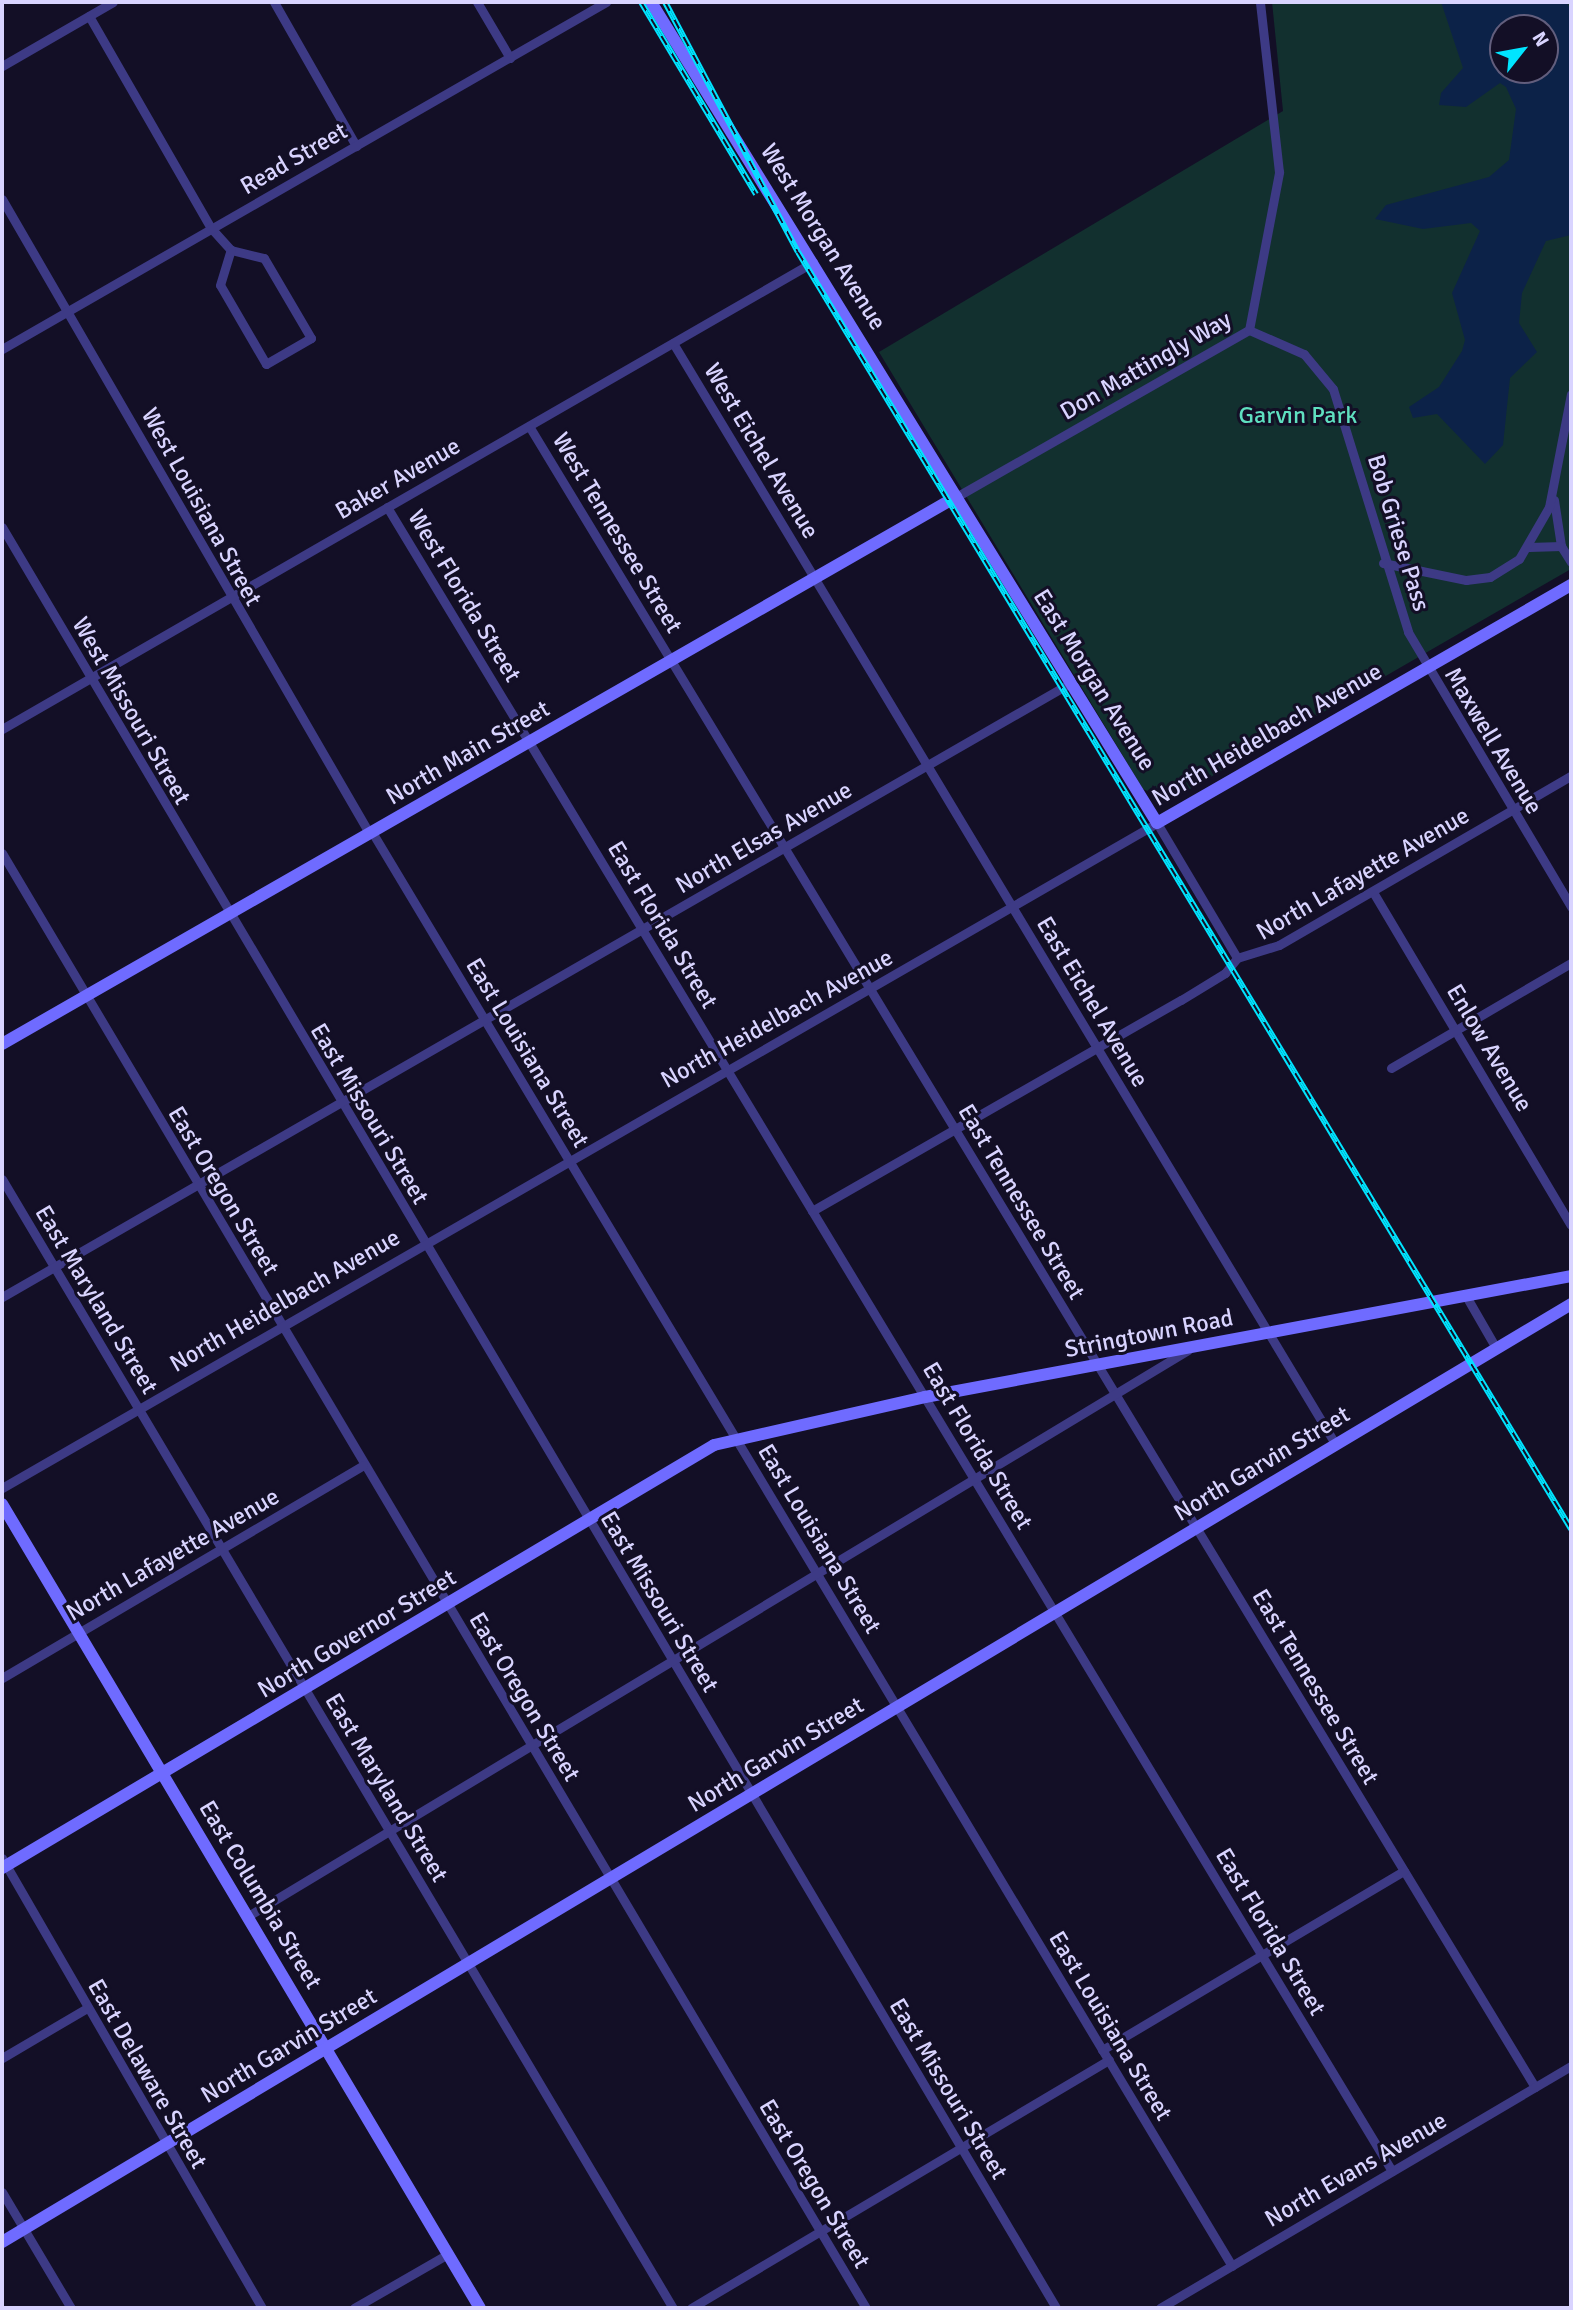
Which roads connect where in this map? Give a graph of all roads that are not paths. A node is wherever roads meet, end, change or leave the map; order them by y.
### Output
1 (113, 2) edge
2 (274, 2) edge
3 (477, 2) edge
4 (606, 2) edge
5 (651, 2) edge
6 (1260, 2) edge
7 (89, 16) junction
8 (510, 58) junction
9 (2, 65) edge
10 (356, 146) junction
11 (2, 199) edge
12 (211, 228) junction
13 (231, 250) junction
14 (813, 262) junction
15 (67, 312) junction
16 (1248, 330) junction
17 (673, 343) junction
18 (2, 349) edge
19 (1571, 394) edge
20 (529, 426) junction
21 (1554, 487) junction
22 (956, 497) junction
23 (387, 507) junction
24 (2, 527) edge
25 (1561, 546) junction
26 (1529, 547) junction
27 (1571, 562) edge
28 (1383, 564) junction
29 (815, 578) junction
30 (1571, 584) edge
31 (230, 598) junction
32 (671, 660) junction
33 (1426, 667) junction
34 (89, 677) junction
35 (1070, 683) junction
36 (2, 729) edge
37 (529, 742) junction
38 (928, 766) junction
39 (1571, 776) edge
40 (1513, 810) junction
41 (1157, 823) junction
42 (371, 833) junction
43 (785, 848) junction
44 (2, 853) edge
45 (1373, 892) junction
46 (1013, 907) junction
47 (1571, 907) edge
48 (228, 915) junction
49 (642, 930) junction
50 (1237, 958) junction
51 (1571, 963) edge
52 (872, 991) junction
53 (85, 996) junction
54 (484, 1020) junction
55 (1456, 1030) junction
56 (2, 1044) edge
57 (1097, 1048) junction
58 (1391, 1068) dead end
59 (728, 1071) junction
60 (340, 1103) junction
61 (955, 1129) junction
62 (569, 1161) junction
63 (2, 1179) edge
64 (198, 1185) junction
65 (812, 1211) junction
66 (1571, 1225) edge
67 (424, 1245) junction
68 (54, 1267) junction
69 (1571, 1276) edge
70 (1466, 1296) junction
71 (2, 1297) edge
72 (1571, 1304) edge
73 (282, 1328) junction
74 (1268, 1332) junction
75 (1191, 1348) junction
76 (1496, 1348) junction
77 (1098, 1365) junction
78 (1115, 1394) junction
79 (925, 1397) junction
80 (139, 1409) junction
81 (735, 1437) junction
82 (1336, 1445) junction
83 (363, 1465) junction
84 (974, 1479) junction
85 (2, 1488) edge
86 (2, 1504) edge
87 (588, 1520) junction
88 (1196, 1528) junction
89 (220, 1547) junction
90 (817, 1574) junction
91 (447, 1604) junction
92 (1055, 1613) junction
93 (79, 1632) junction
94 (671, 1660) junction
95 (2, 1678) edge
96 (306, 1689) junction
97 (897, 1707) junction
98 (530, 1745) junction
99 (163, 1774) junction
100 (751, 1795) junction
101 (389, 1830) junction
102 (3, 1864) edge
103 (1404, 1871) junction
104 (609, 1879) junction
105 (248, 1916) junction
106 (1262, 1955) junction
107 (468, 1964) junction
108 (87, 2008) junction
109 (326, 2049) junction
110 (1102, 2050) junction
111 (2, 2058) edge
112 (1109, 2060) junction
113 (1571, 2066) edge
114 (1535, 2087) junction
115 (164, 2146) junction
116 (961, 2147) junction
117 (1392, 2171) junction
118 (2, 2192) edge
119 (23, 2229) junction
120 (819, 2232) junction
121 (2, 2242) edge
122 (448, 2254) junction
123 (1232, 2266) junction
124 (71, 2308) edge
125 (262, 2308) edge
126 (354, 2308) edge
127 (480, 2308) edge
128 (673, 2308) edge
129 (691, 2308) edge
130 (866, 2308) edge
131 (1056, 2308) edge
132 (1160, 2308) edge

1 - 7 street
2 - 10 street
3 - 8 street
4 - 8 street, Read Street
5 - 14 main road, West Morgan Avenue
6 - 16 street, Don Mattingly Way
7 - 9 street
7 - 12 street
8 - 10 street, Read Street
10 - 12 street, Read Street
11 - 15 street, West Louisiana Street
12 - 13 street
12 - 15 street, Read Street
13 - 13 street
14 - 17 street, Baker Avenue
14 - 22 main road, West Morgan Avenue
15 - 18 street, Read Street
15 - 31 street, West Louisiana Street
16 - 22 street, Don Mattingly Way
16 - 28 street, Bob Griese Pass
17 - 20 street, Baker Avenue
17 - 29 street, West Eichel Avenue
19 - 21 street
20 - 23 street, Baker Avenue
20 - 32 street, West Tennessee Street
21 - 25 street
21 - 26 street
22 - 29 main road, North Main Street
22 - 35 main road, East Morgan Avenue
23 - 31 street, Baker Avenue
23 - 37 street, West Florida Street
24 - 34 street, West Missouri Street
25 - 26 street
25 - 27 street
26 - 28 street
28 - 33 street, Bob Griese Pass
29 - 32 main road, North Main Street
29 - 38 street, East Eichel Avenue
30 - 33 main road, North Heidelbach Avenue
31 - 34 street, Baker Avenue
31 - 42 street, West Louisiana Street
32 - 37 main road, North Main Street
32 - 43 street, East Tennessee Street
33 - 40 street, Maxwell Avenue
33 - 41 main road, North Heidelbach Avenue
34 - 36 street, Baker Avenue
34 - 48 street, West Missouri Street
35 - 38 street, North Elsas Avenue
35 - 41 main road, East Morgan Avenue
37 - 42 main road, North Main Street
37 - 49 street, East Florida Street
38 - 43 street, North Elsas Avenue
38 - 46 street, East Eichel Avenue
39 - 40 street, North Lafayette Avenue
40 - 45 street, North Lafayette Avenue
40 - 47 street, Maxwell Avenue
41 - 46 street, North Heidelbach Avenue
41 - 50 street, East Morgan Avenue
42 - 48 main road, North Main Street
42 - 54 street, East Louisiana Street
43 - 49 street, North Elsas Avenue
43 - 52 street, East Tennessee Street
44 - 53 street, East Oregon Street
45 - 50 street, North Lafayette Avenue
45 - 55 street, Enlow Avenue
46 - 52 street, North Heidelbach Avenue
46 - 57 street, East Eichel Avenue
48 - 53 main road, North Main Street
48 - 60 street, East Missouri Street
49 - 54 street, North Elsas Avenue
49 - 59 street, East Florida Street
50 - 57 street, North Lafayette Avenue
51 - 55 street
52 - 59 street, North Heidelbach Avenue
52 - 61 street, East Tennessee Street
53 - 56 main road, North Main Street
53 - 64 street, East Oregon Street
54 - 60 street, North Elsas Avenue
54 - 62 street, East Louisiana Street
55 - 58 street
55 - 66 street, Enlow Avenue
57 - 61 street, North Lafayette Avenue
57 - 74 street, East Eichel Avenue
59 - 62 street, North Heidelbach Avenue
59 - 65 street, East Florida Street
60 - 64 street, North Elsas Avenue
60 - 67 street, East Missouri Street
61 - 65 street, North Lafayette Avenue
61 - 77 street, East Tennessee Street
62 - 67 street, North Heidelbach Avenue
62 - 81 street, East Louisiana Street
63 - 68 street, East Maryland Street
64 - 68 street, North Elsas Avenue
64 - 73 street, East Oregon Street
65 - 79 street, East Florida Street
67 - 73 street, North Heidelbach Avenue
67 - 87 street, East Missouri Street
68 - 71 street, North Elsas Avenue
68 - 80 street, East Maryland Street
69 - 70 main road, Stringtown Road
70 - 74 main road, Stringtown Road
70 - 76 street
72 - 76 main road, North Garvin Street
73 - 80 street, North Heidelbach Avenue
73 - 83 street, East Oregon Street
74 - 75 main road, Stringtown Road
74 - 82 street, East Eichel Avenue
75 - 77 main road, Stringtown Road
75 - 78 street
76 - 82 main road, North Garvin Street
77 - 78 street, East Tennessee Street
77 - 79 main road, Stringtown Road
78 - 84 street
78 - 88 street, East Tennessee Street
79 - 81 main road, Stringtown Road
79 - 84 street, East Florida Street
80 - 85 street, North Heidelbach Avenue
80 - 89 street, East Maryland Street
81 - 87 main road, North Governor Street
81 - 90 street, East Louisiana Street
82 - 88 main road, North Garvin Street
83 - 89 street, North Lafayette Avenue
83 - 91 street, East Oregon Street
84 - 90 street
84 - 92 street, East Florida Street
86 - 93 main road, East Columbia Street
87 - 91 main road, North Governor Street
87 - 94 street, East Missouri Street
88 - 92 main road, North Garvin Street
88 - 103 street, East Tennessee Street
89 - 93 street, North Lafayette Avenue
89 - 96 street, East Maryland Street
90 - 94 street
90 - 97 street, East Louisiana Street
91 - 96 main road, North Governor Street
91 - 98 street, East Oregon Street
92 - 97 main road, North Garvin Street
92 - 106 street, East Florida Street
93 - 95 street, North Lafayette Avenue
93 - 99 main road, East Columbia Street
94 - 98 street
94 - 100 street, East Missouri Street
96 - 99 main road, North Governor Street
96 - 101 street, East Maryland Street
97 - 100 main road, North Garvin Street
97 - 110 street, East Louisiana Street
98 - 101 street
98 - 104 street, East Oregon Street
99 - 102 main road, North Governor Street
99 - 105 main road, East Columbia Street
100 - 104 main road, North Garvin Street
100 - 116 street, East Missouri Street
101 - 105 street
101 - 107 street, East Maryland Street
102 - 108 street, East Delaware Street
103 - 106 street
103 - 114 street, East Tennessee Street
104 - 107 main road, North Garvin Street
104 - 120 street, East Oregon Street
105 - 109 main road, East Columbia Street
106 - 110 street
106 - 117 street, East Florida Street
107 - 109 main road, North Garvin Street
107 - 128 street, East Maryland Street
108 - 111 street
108 - 115 street, East Delaware Street
109 - 115 main road, North Garvin Street
109 - 122 main road, East Columbia Street
110 - 112 street, East Louisiana Street
112 - 116 street
112 - 123 street, East Louisiana Street
113 - 114 street, North Evans Avenue
114 - 117 street, North Evans Avenue
115 - 119 main road, North Garvin Street
115 - 125 street, East Delaware Street
116 - 120 street
116 - 131 street, East Missouri Street
117 - 123 street, North Evans Avenue
118 - 119 street
119 - 121 main road, North Garvin Street
119 - 124 street
120 - 129 street
120 - 130 street, East Oregon Street
122 - 126 street
122 - 127 main road, East Columbia Street
123 - 132 street, North Evans Avenue

